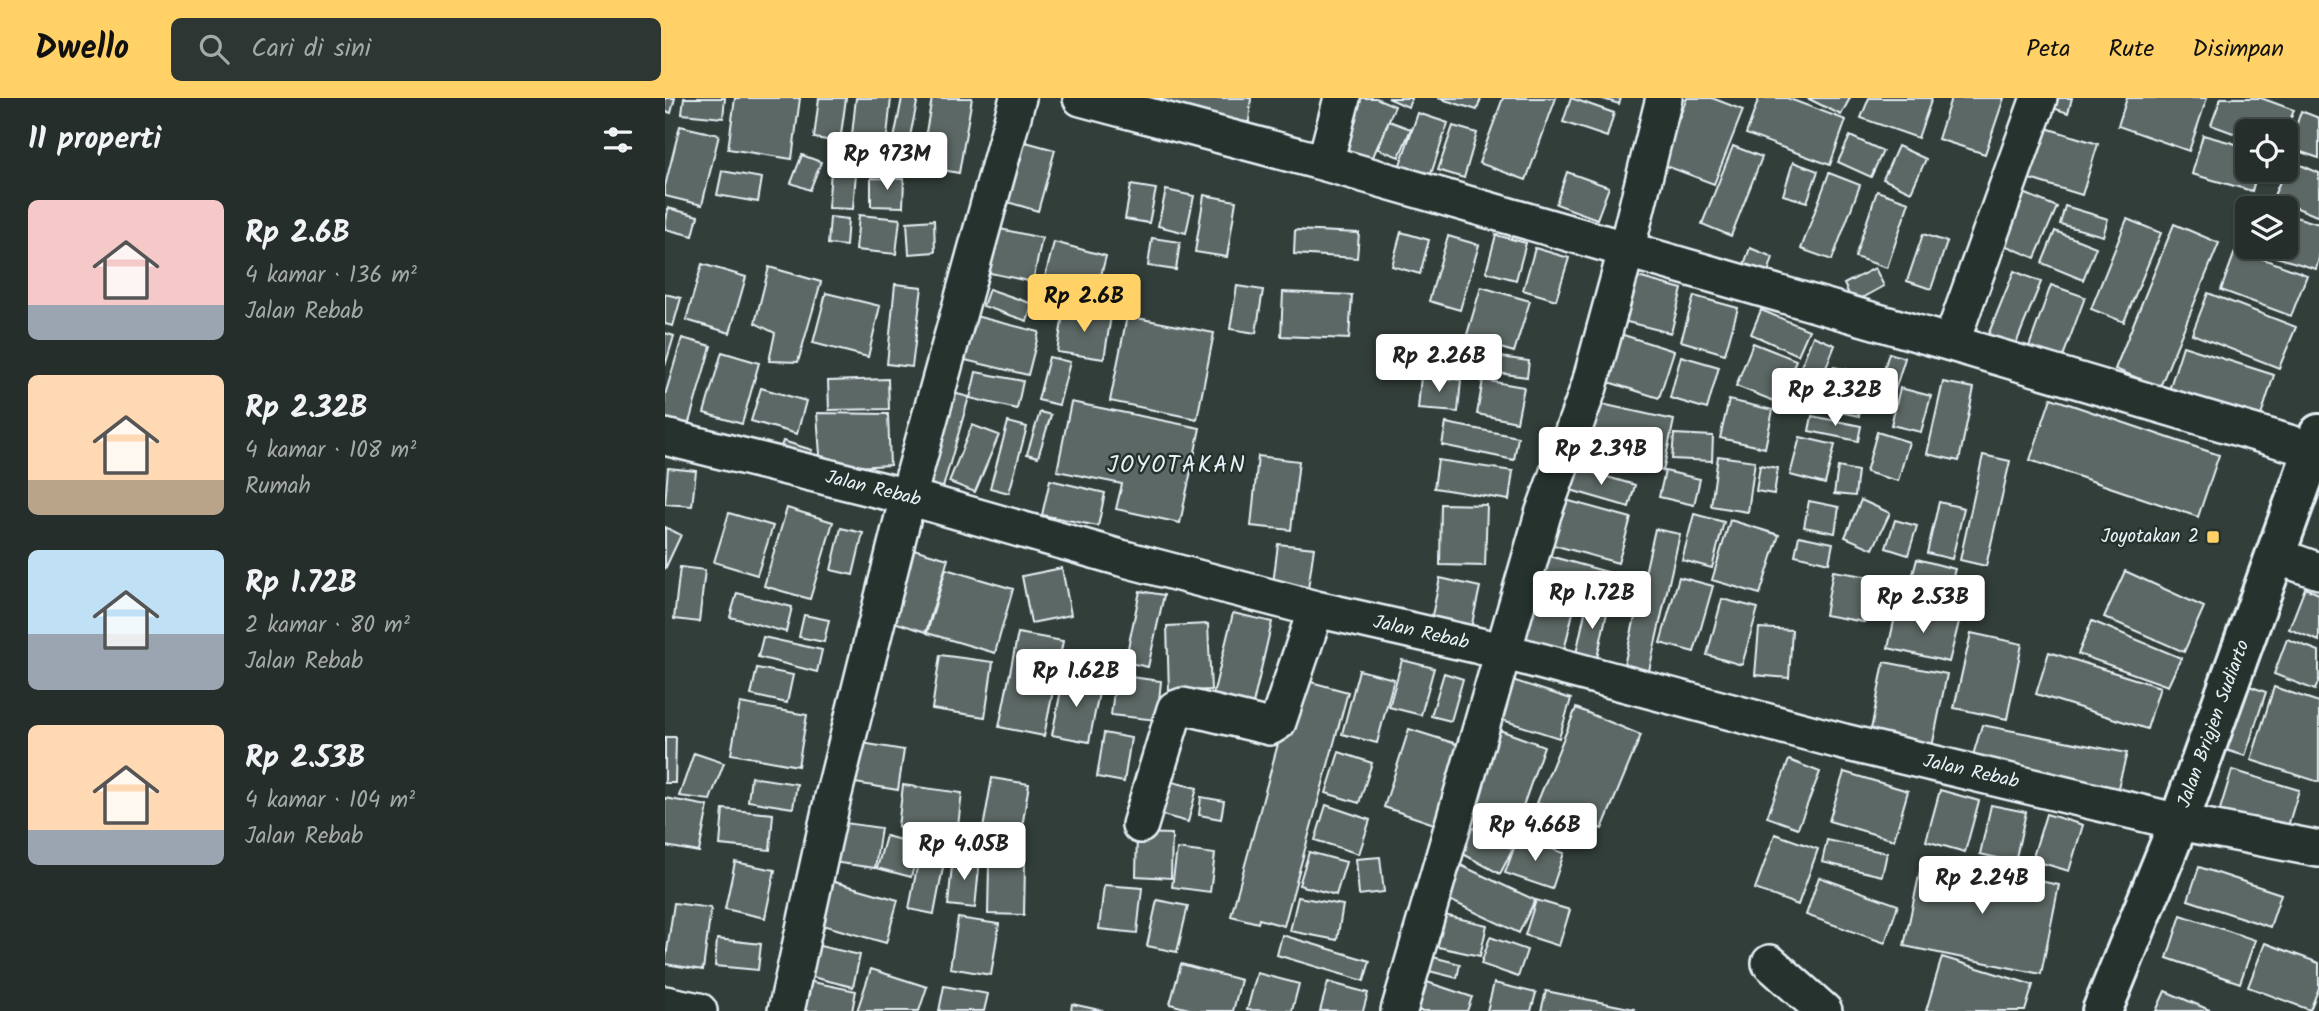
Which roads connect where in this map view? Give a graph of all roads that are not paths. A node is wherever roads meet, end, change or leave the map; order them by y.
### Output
1 (1018, 98) edge
2 (1081, 98) edge
3 (1342, 98) edge
4 (1664, 98) edge
5 (2039, 98) edge
6 (1325, 163) junction
7 (1626, 251) junction
8 (1951, 342) junction
9 (665, 437) edge
10 (2316, 442) edge
11 (908, 498) junction
12 (2274, 555) junction
13 (2319, 571) edge
14 (1316, 609) junction
15 (1502, 651) junction
16 (2179, 822) junction
17 (1140, 825) dead end
18 (2319, 849) edge
19 (1770, 963) dead end
20 (665, 1004) edge
21 (699, 1011) edge
22 (786, 1011) edge
23 (1399, 1011) edge
24 (1824, 1011) edge
25 (2102, 1011) edge

1 - 11 street
2 - 6 street
3 - 6 street
4 - 7 street
5 - 8 street
6 - 7 street
7 - 8 street
7 - 15 street
8 - 10 street
9 - 11 street, Jalan Rebab
10 - 12 main road, Jalan Brigjen Sudiarto
11 - 14 street, Jalan Rebab
11 - 22 street
12 - 13 street
12 - 16 main road, Jalan Brigjen Sudiarto
14 - 15 street, Jalan Rebab
14 - 17 street
15 - 16 street, Jalan Rebab
15 - 23 street
16 - 18 street, Jalan Rebab
16 - 25 main road, Jalan Brigjen Sudiarto
19 - 24 street
20 - 21 street

